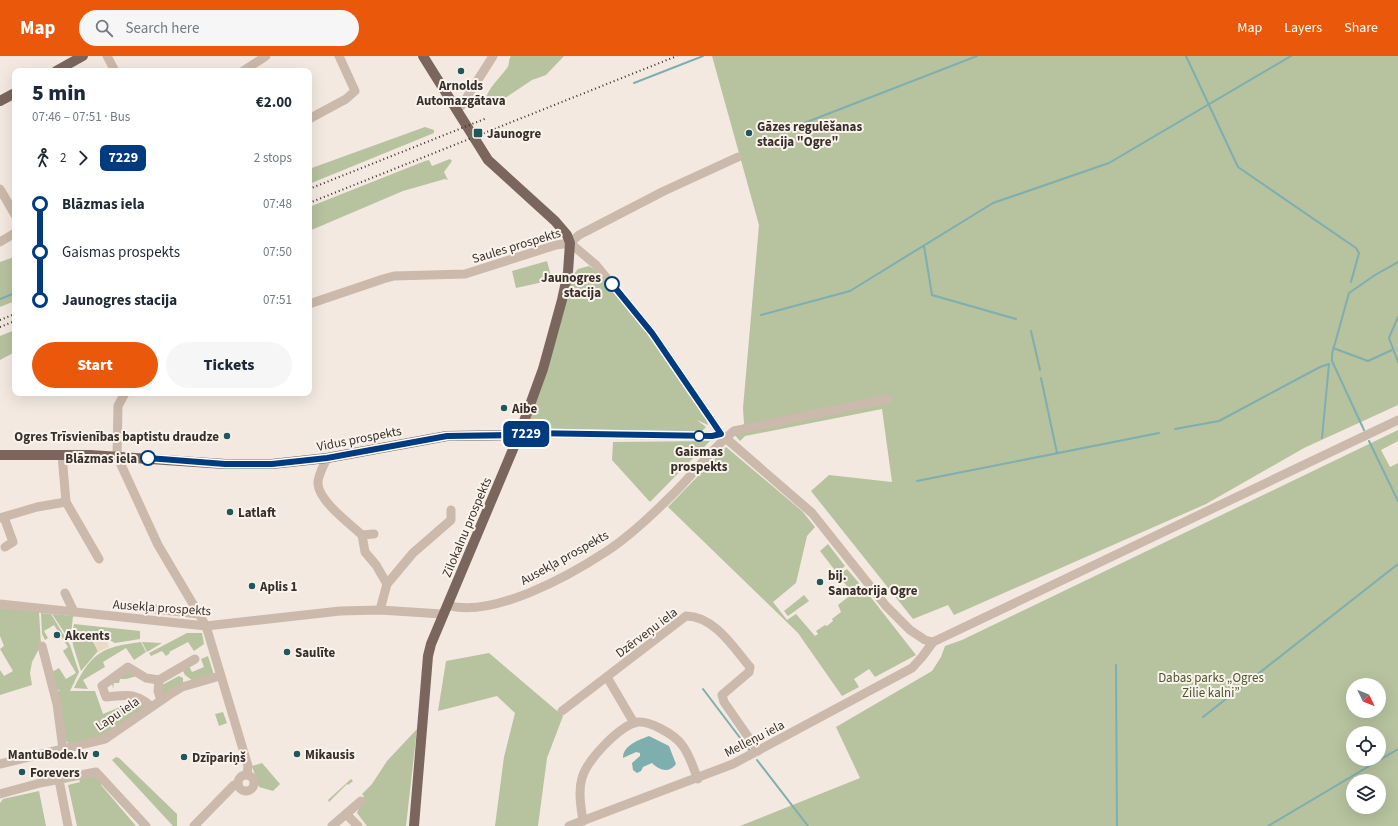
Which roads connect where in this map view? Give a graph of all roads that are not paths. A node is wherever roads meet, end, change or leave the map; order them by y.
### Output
1 (83, 56) edge
2 (107, 56) edge
3 (266, 56) edge
4 (338, 56) edge
5 (423, 56) edge
6 (493, 56) edge
7 (61, 68) edge
8 (113, 68) edge
9 (248, 68) edge
10 (12, 95) edge
11 (0, 101) edge
12 (457, 109) junction
13 (312, 117) edge
14 (738, 158) dead end
15 (0, 189) edge
16 (12, 210) edge
17 (12, 235) edge
18 (0, 242) edge
19 (570, 243) junction
20 (312, 303) edge
21 (123, 396) edge
22 (888, 399) dead end
23 (1398, 420) edge
24 (519, 435) junction
25 (723, 436) junction
26 (0, 455) edge
27 (62, 455) junction
28 (117, 456) junction
29 (327, 458) junction
30 (66, 502) junction
31 (452, 510) dead end
32 (2, 518) edge
33 (374, 534) dead end
34 (362, 535) junction
35 (5, 547) dead end
36 (99, 559) dead end
37 (387, 584) junction
38 (65, 593) dead end
39 (0, 604) edge
40 (447, 604) junction
41 (129, 606) dead end
42 (380, 610) junction
43 (74, 612) junction
44 (199, 614) junction
45 (442, 614) junction
46 (206, 626) junction
47 (933, 642) junction
48 (42, 646) dead end
49 (195, 660) dead end
50 (220, 676) junction
51 (607, 678) junction
52 (159, 680) junction
53 (161, 700) junction
54 (151, 706) junction
55 (562, 711) dead end
56 (634, 723) junction
57 (63, 749) junction
58 (758, 751) junction
59 (0, 764) edge
60 (248, 771) junction
61 (698, 779) junction
62 (59, 780) junction
63 (238, 784) junction
64 (0, 794) edge
65 (361, 801) dead end
66 (346, 814) junction
67 (583, 821) junction
68 (68, 826) edge
69 (146, 826) edge
70 (194, 826) edge
71 (332, 826) edge
72 (358, 826) edge
73 (414, 826) edge
74 (569, 826) edge

1 - 7 main road
2 - 8 street
3 - 9 street
4 - 13 street
5 - 12 main road
6 - 12 street
10 - 11 main road
12 - 19 main road
14 - 19 street, Saules prospekts
15 - 16 street
17 - 18 street
19 - 20 street, Saules prospekts
19 - 24 main road, Zilokalnu prospekts
19 - 25 street
21 - 28 street
22 - 25 street
23 - 47 street
24 - 25 street, Vidus prospekts
24 - 29 main road, Vidus prospekts
24 - 40 main road, Zilokalnu prospekts
25 - 40 street, Ausekļa prospekts
25 - 47 street
26 - 27 main road, Vidus prospekts
27 - 28 main road, Vidus prospekts
27 - 30 street
28 - 29 main road, Vidus prospekts
28 - 44 street
29 - 34 street
30 - 32 street
30 - 36 street
31 - 37 street
32 - 35 street
33 - 34 street
34 - 37 street
37 - 42 street
38 - 43 street
39 - 43 street, Ausekļa prospekts
40 - 45 main road, Zilokalnu prospekts
41 - 44 street
42 - 45 street, Ausekļa prospekts
42 - 46 street, Ausekļa prospekts
43 - 46 street, Ausekļa prospekts
44 - 46 street
45 - 73 main road, Zilokalnu prospekts
46 - 50 street
47 - 58 street, Melleņu iela
48 - 57 street
49 - 52 street
50 - 53 street, Lapu iela
50 - 60 street
51 - 55 street, Dzērveņu iela
51 - 56 street
51 - 58 street, Dzērveņu iela
52 - 53 street
52 - 54 street
53 - 54 street, Lapu iela
54 - 57 street, Lapu iela
56 - 61 street
56 - 67 street
57 - 59 street, Lapu iela
58 - 61 street, Melleņu iela
60 - 63 street
60 - 63 street
61 - 67 street, Melleņu iela
62 - 64 street
62 - 68 street
62 - 69 street
63 - 70 street
65 - 66 street
66 - 71 street
66 - 72 street
67 - 74 street, Melleņu iela

